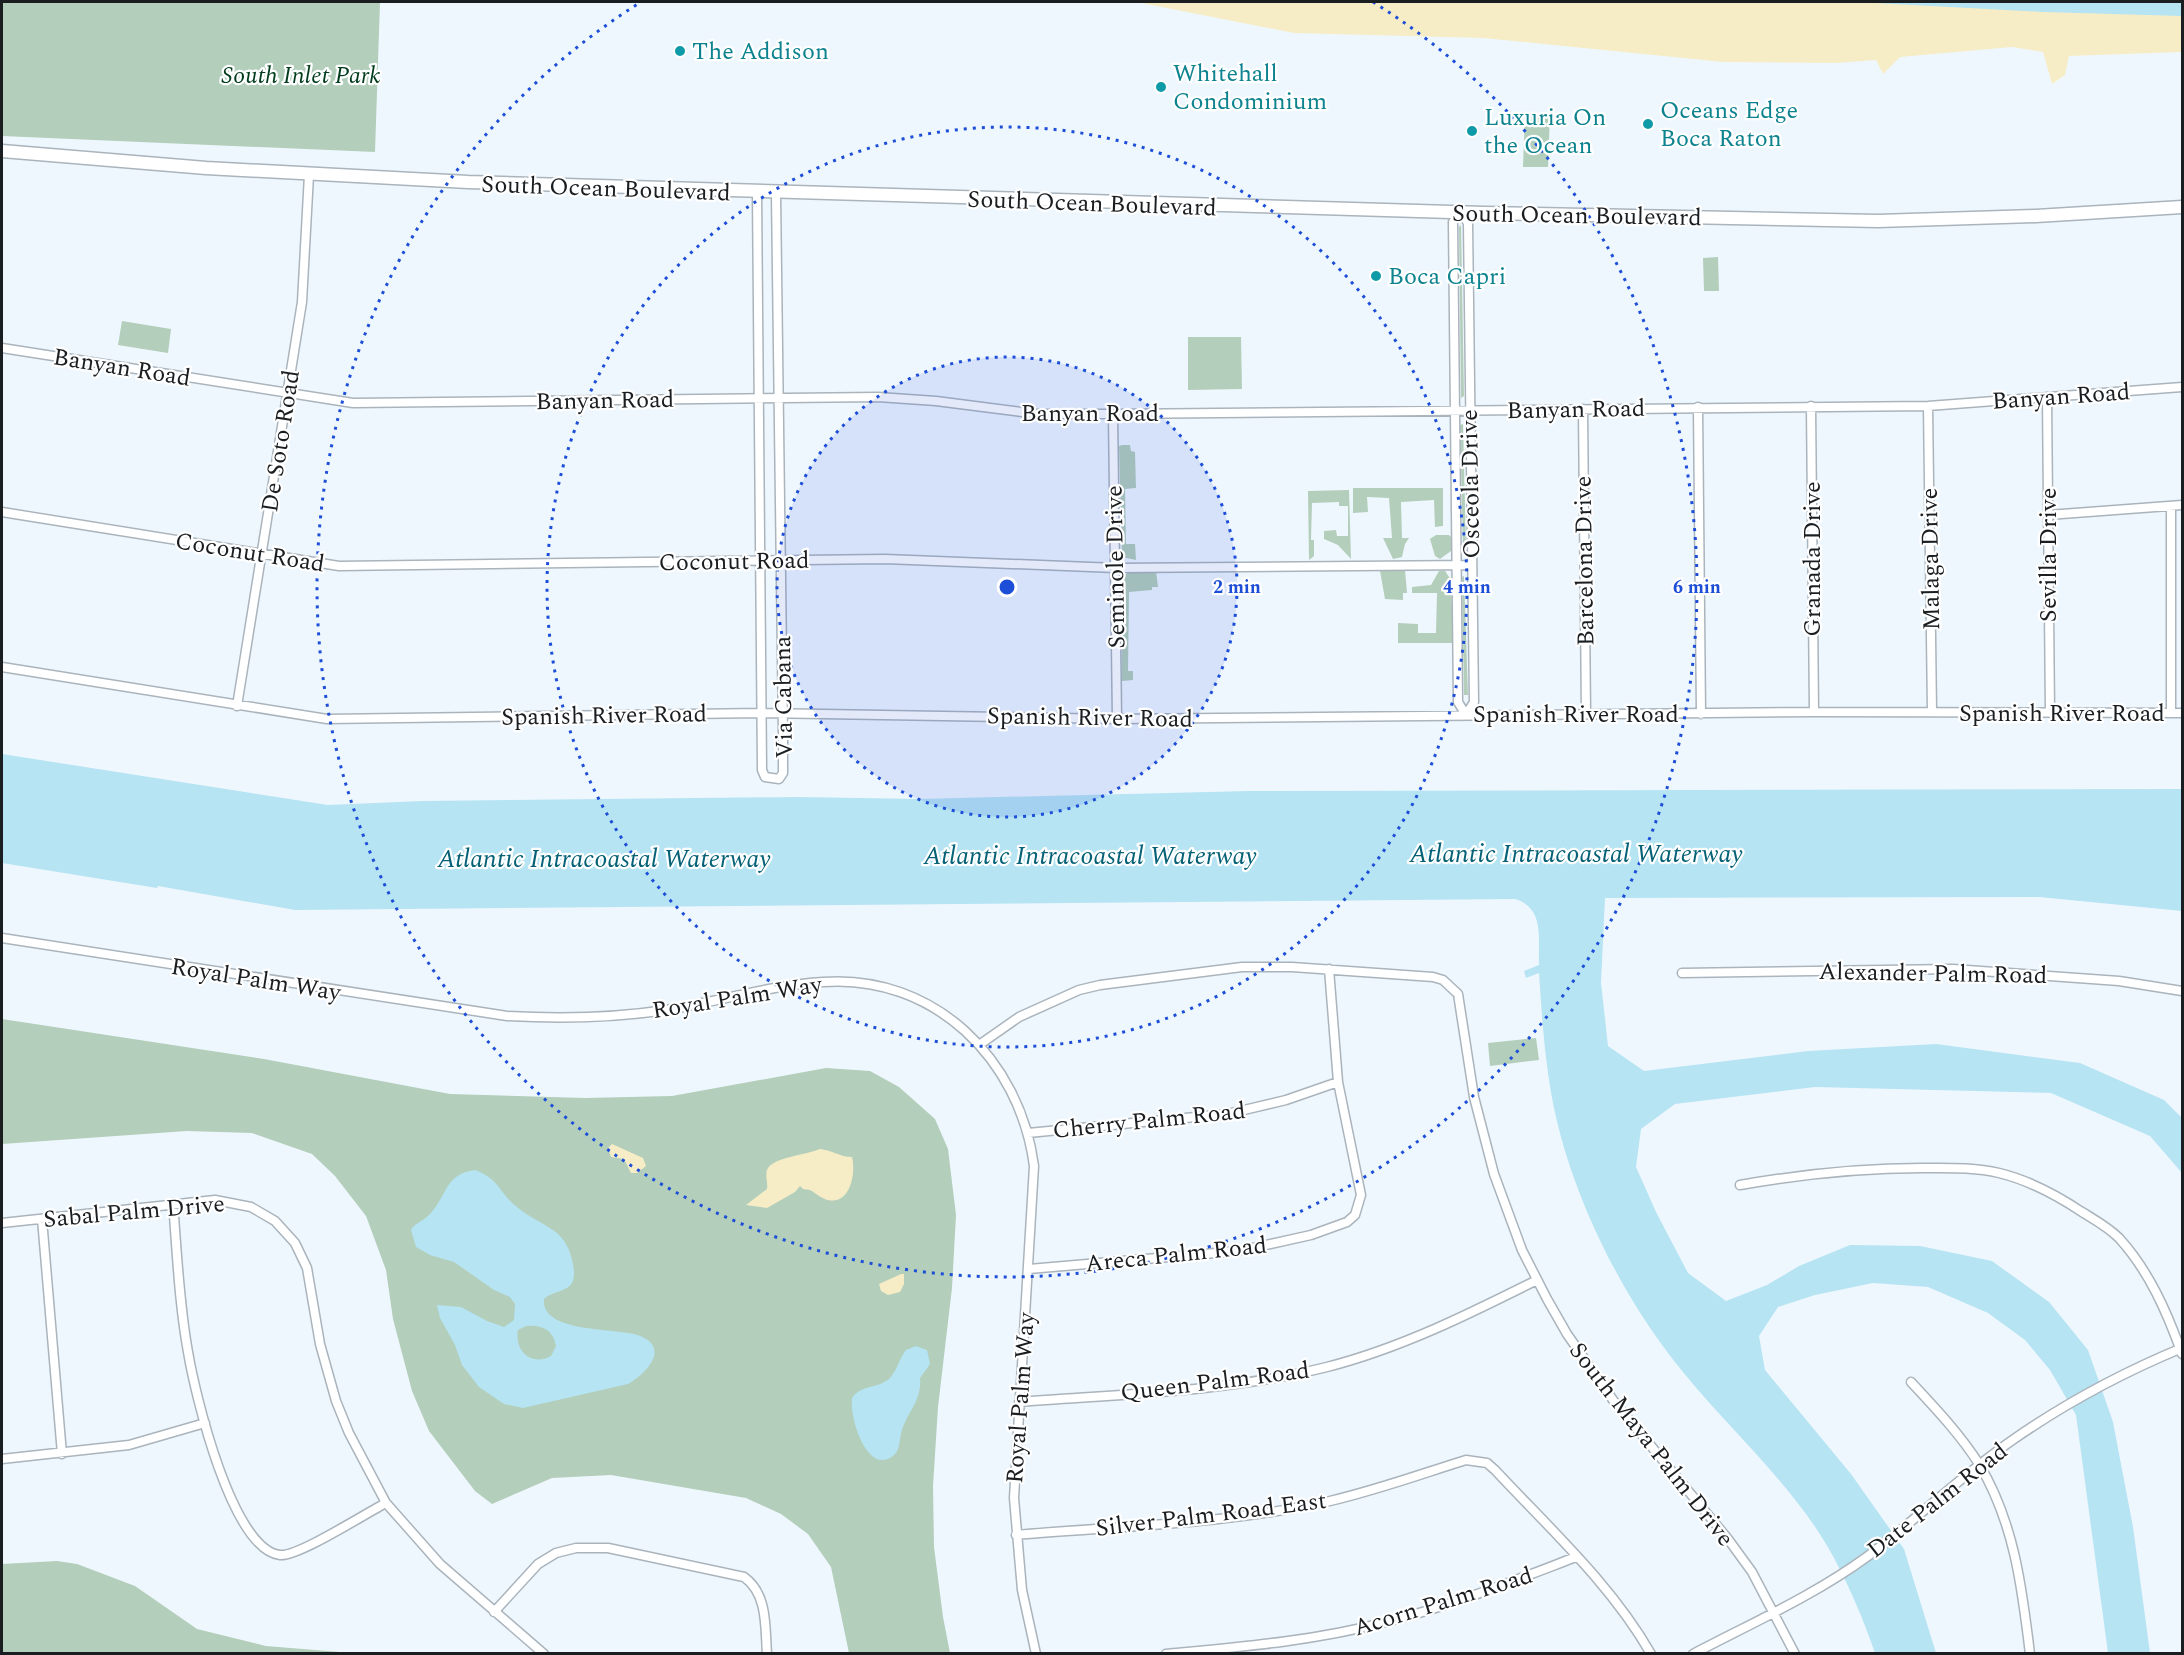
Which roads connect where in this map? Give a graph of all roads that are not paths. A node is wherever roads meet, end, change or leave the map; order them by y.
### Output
1 (2, 151) edge
2 (309, 175) junction
3 (757, 193) junction
4 (776, 194) junction
5 (2182, 207) edge
6 (1461, 212) junction
7 (2, 348) edge
8 (2182, 387) edge
9 (288, 394) junction
10 (2047, 397) junction
11 (757, 399) junction
12 (779, 399) junction
13 (1811, 406) junction
14 (1928, 406) junction
15 (1698, 407) junction
16 (1583, 409) junction
17 (1470, 410) junction
18 (1455, 411) junction
19 (1113, 414) junction
20 (2182, 505) edge
21 (2172, 506) junction
22 (2, 512) edge
23 (2048, 515) junction
24 (262, 554) junction
25 (781, 560) junction
26 (759, 561) junction
27 (1457, 565) junction
28 (1471, 565) junction
29 (1116, 568) junction
30 (2, 668) edge
31 (237, 706) junction
32 (761, 712) junction
33 (1814, 712) junction
34 (1932, 712) junction
35 (783, 713) junction
36 (2050, 713) junction
37 (2170, 713) junction
38 (2182, 713) edge
39 (1586, 714) junction
40 (1701, 714) junction
41 (1466, 715) junction
42 (1117, 719) junction
43 (2, 938) edge
44 (1329, 969) junction
45 (1682, 973) dead end
46 (2182, 991) edge
47 (979, 1045) junction
48 (1338, 1082) junction
49 (1029, 1133) junction
50 (1740, 1185) dead end
51 (173, 1203) junction
52 (42, 1219) junction
53 (2, 1223) edge
54 (1029, 1269) junction
55 (1537, 1280) junction
56 (2182, 1351) edge
57 (1911, 1382) dead end
58 (1019, 1401) junction
59 (205, 1423) junction
60 (62, 1454) junction
61 (2, 1459) edge
62 (1980, 1466) junction
63 (386, 1503) junction
64 (1016, 1535) junction
65 (1576, 1557) junction
66 (1774, 1611) junction
67 (494, 1612) junction
68 (544, 1653) edge
69 (767, 1653) edge
70 (1036, 1653) edge
71 (1166, 1653) edge
72 (1651, 1653) edge
73 (1693, 1653) edge
74 (1795, 1653) edge
75 (2031, 1653) edge

1 - 2 main road, South Ocean Boulevard
2 - 3 main road, South Ocean Boulevard
2 - 9 street, De Soto Road
3 - 4 main road, South Ocean Boulevard
3 - 11 street, Via Cabana
4 - 6 main road, South Ocean Boulevard
4 - 12 street, Via Cabana
5 - 6 main road, South Ocean Boulevard
6 - 17 street, Osceola Drive
6 - 18 street, Osceola Drive
7 - 9 street, Banyan Road
8 - 10 street, Banyan Road
9 - 11 street, Banyan Road
9 - 24 street, De Soto Road
10 - 14 street, Banyan Road
10 - 23 street, Sevilla Drive
11 - 12 street, Banyan Road
11 - 26 street, Via Cabana
12 - 19 street, Banyan Road
12 - 25 street, Via Cabana
13 - 14 street, Banyan Road
13 - 15 street, Banyan Road
13 - 33 street, Granada Drive
14 - 34 street, Malaga Drive
15 - 16 street, Banyan Road
15 - 40 street
16 - 17 street, Banyan Road
16 - 39 street, Barcelona Drive
17 - 18 street, Banyan Road
17 - 28 street, Osceola Drive
18 - 19 street, Banyan Road
18 - 27 street, Osceola Drive
19 - 29 street, Seminole Drive
20 - 21 street
21 - 23 street
21 - 37 street
22 - 24 street, Coconut Road
23 - 36 street, Sevilla Drive
24 - 26 street, Coconut Road
24 - 31 street, De Soto Road
25 - 26 street, Coconut Road
25 - 29 street, Coconut Road
25 - 35 street, Via Cabana
26 - 32 street, Via Cabana
27 - 28 street, Coconut Road
27 - 29 street, Coconut Road
27 - 41 street, Osceola Drive
28 - 41 street, Osceola Drive
29 - 42 street, Seminole Drive
30 - 31 street, Spanish River Road
31 - 32 street, Spanish River Road
32 - 35 street, Spanish River Road
32 - 35 street, Via Cabana
33 - 34 street, Spanish River Road
33 - 40 street, Spanish River Road
34 - 36 street, Spanish River Road
35 - 42 street, Spanish River Road
36 - 37 street, Spanish River Road
37 - 38 street, Spanish River Road
39 - 40 street, Spanish River Road
39 - 41 street, Spanish River Road
41 - 42 street, Spanish River Road
43 - 47 street, Royal Palm Way
44 - 47 street
44 - 48 street, Areca Palm Road
44 - 55 street, South Maya Palm Drive
45 - 46 street, Alexander Palm Road
47 - 49 street, Royal Palm Way
48 - 49 street, Cherry Palm Road
48 - 54 street, Areca Palm Road
49 - 54 street, Royal Palm Way
50 - 56 street
51 - 52 street, Sabal Palm Drive
51 - 59 street
51 - 63 street, Sabal Palm Drive
52 - 53 street, Sabal Palm Drive
52 - 60 street
54 - 58 street, Royal Palm Way
55 - 58 street, Queen Palm Road
55 - 66 street, South Maya Palm Drive
56 - 62 street, Date Palm Road
57 - 62 street
58 - 64 street, Royal Palm Way
59 - 60 street
59 - 63 street
60 - 61 street
62 - 66 street, Date Palm Road
62 - 75 street
63 - 67 street, Sabal Palm Drive
64 - 65 street, Silver Palm Road East
64 - 70 street, Royal Palm Way
65 - 71 street, Acorn Palm Road
65 - 72 street
66 - 73 street, Date Palm Road
66 - 74 street, South Maya Palm Drive
67 - 68 street, Sabal Palm Drive
67 - 69 street

